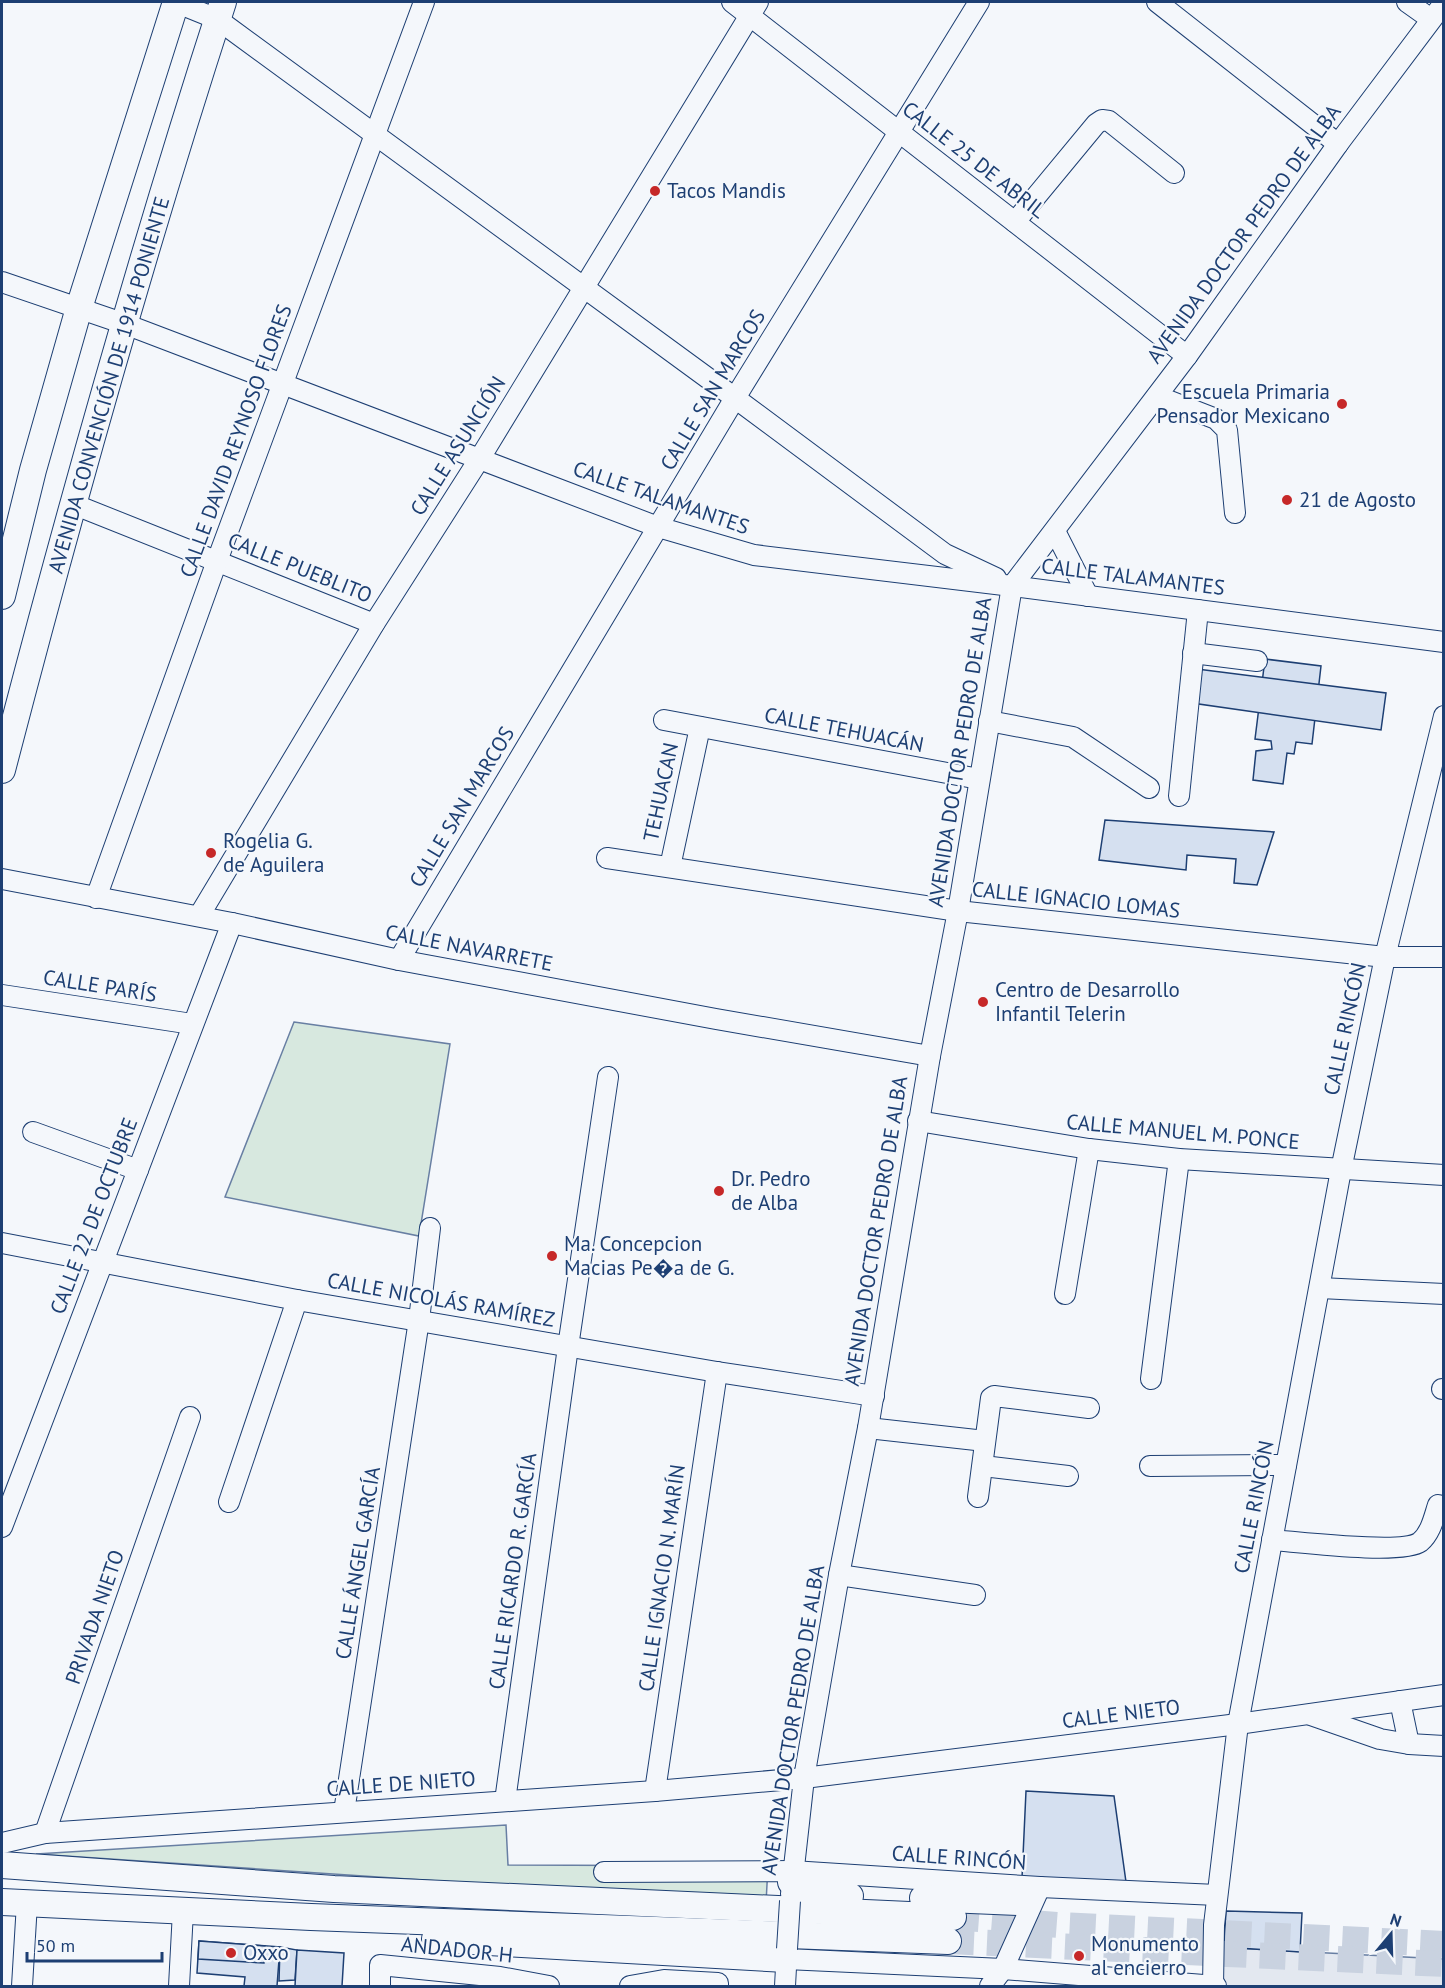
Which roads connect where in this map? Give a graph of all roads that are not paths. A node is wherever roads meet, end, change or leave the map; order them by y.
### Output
1 (176, 2) edge
2 (424, 2) edge
3 (732, 2) edge
4 (979, 2) edge
5 (1157, 2) edge
6 (1407, 2) edge
7 (1443, 3) edge
8 (753, 8) edge
9 (220, 10) edge
10 (1431, 19) junction
11 (899, 131) junction
12 (375, 134) junction
13 (1338, 144) junction
14 (1174, 173) dead end
15 (1015, 222) junction
16 (2, 282) edge
17 (582, 287) junction
18 (79, 308) junction
19 (124, 324) junction
20 (1187, 356) junction
21 (283, 385) junction
22 (1157, 396) junction
23 (735, 398) junction
24 (480, 459) junction
25 (73, 504) junction
26 (1235, 513) dead end
27 (658, 526) junction
28 (1055, 531) junction
29 (945, 554) junction
30 (217, 561) junction
31 (936, 578) junction
32 (1012, 585) junction
33 (2, 596) edge
34 (1088, 596) junction
35 (1198, 610) junction
36 (374, 624) junction
37 (1443, 642) edge
38 (1194, 653) junction
39 (1257, 661) dead end
40 (1443, 716) edge
41 (664, 720) dead end
42 (989, 721) junction
43 (700, 727) junction
44 (2, 770) edge
45 (979, 780) junction
46 (1149, 788) dead end
47 (1179, 796) dead end
48 (607, 858) dead end
49 (670, 867) junction
50 (2, 879) edge
51 (96, 898) junction
52 (958, 911) junction
53 (199, 916) junction
54 (232, 923) junction
55 (1384, 957) junction
56 (1443, 957) edge
57 (399, 960) junction
58 (2, 995) edge
59 (192, 1024) junction
60 (930, 1056) junction
61 (608, 1077) dead end
62 (918, 1121) junction
63 (33, 1132) dead end
64 (1089, 1149) junction
65 (1179, 1159) junction
66 (138, 1170) junction
67 (1341, 1170) junction
68 (1443, 1175) edge
69 (430, 1228) dead end
70 (2, 1243) edge
71 (101, 1263) junction
72 (1320, 1288) junction
73 (1065, 1294) dead end
74 (1443, 1294) edge
75 (297, 1299) junction
76 (419, 1320) junction
77 (568, 1347) junction
78 (717, 1372) junction
79 (1151, 1379) dead end
80 (874, 1396) junction
81 (1089, 1408) dead end
82 (190, 1417) dead end
83 (868, 1428) junction
84 (985, 1441) junction
85 (1286, 1465) junction
86 (982, 1466) junction
87 (1150, 1466) dead end
88 (1068, 1476) dead end
89 (978, 1497) dead end
90 (229, 1502) dead end
91 (1438, 1505) dead end
92 (2, 1527) edge
93 (1272, 1540) junction
94 (839, 1575) junction
95 (975, 1595) dead end
96 (1443, 1695) edge
97 (1400, 1701) junction
98 (1308, 1714) junction
99 (1238, 1724) junction
100 (1409, 1744) junction
101 (1443, 1746) edge
102 (804, 1778) junction
103 (655, 1791) junction
104 (506, 1801) junction
105 (344, 1812) junction
106 (45, 1833) junction
107 (2, 1843) edge
108 (2, 1865) edge
109 (604, 1872) dead end
110 (791, 1885) junction
111 (1040, 1887) junction
112 (1217, 1895) junction
113 (2, 1902) edge
114 (1018, 1902) dead end
115 (27, 1903) junction
116 (183, 1911) junction
117 (311, 1917) junction
118 (787, 1954) junction
119 (1003, 1969) junction
120 (454, 1980) edge
121 (500, 1982) edge
122 (664, 1983) edge
123 (718, 1985) edge
124 (22, 1986) edge
125 (179, 1986) edge
126 (380, 1986) edge
127 (549, 1986) edge
128 (630, 1986) edge
129 (785, 1986) edge
130 (990, 1986) edge
131 (1214, 1986) edge

1 - 9 street
1 - 18 main road
2 - 12 street, CALLE DAVID REYNOSO FLORES
3 - 8 street, CALLE 25 DE ABRIL
4 - 11 street, CALLE SAN MARCOS
5 - 13 street
6 - 10 street
7 - 10 street, AVENIDA DOCTOR PEDRO DE ALBA
8 - 11 street, CALLE 25 DE ABRIL
8 - 17 street, CALLE ASUNCIÓN
9 - 12 street
9 - 19 main road, AVENIDA CONVENCIÓN DE 1914 PONIENTE
10 - 13 street, AVENIDA DOCTOR PEDRO DE ALBA
11 - 15 street, CALLE 25 DE ABRIL
11 - 23 street, CALLE SAN MARCOS
12 - 17 street
12 - 21 street, CALLE DAVID REYNOSO FLORES
13 - 20 street, AVENIDA DOCTOR PEDRO DE ALBA
14 - 15 street
15 - 20 street, CALLE 25 DE ABRIL
16 - 18 street, CALLE TALAMANTES
17 - 23 street
17 - 24 street, CALLE ASUNCIÓN
18 - 19 street, CALLE TALAMANTES
18 - 33 main road
19 - 21 street, CALLE TALAMANTES
19 - 25 main road, AVENIDA CONVENCIÓN DE 1914 PONIENTE
20 - 22 street, AVENIDA DOCTOR PEDRO DE ALBA
21 - 24 street, CALLE TALAMANTES
21 - 30 street, CALLE DAVID REYNOSO FLORES
22 - 26 street
22 - 28 street, AVENIDA DOCTOR PEDRO DE ALBA
23 - 27 street, CALLE SAN MARCOS
23 - 29 street
24 - 27 street, CALLE TALAMANTES
24 - 36 street, CALLE ASUNCIÓN
25 - 30 street, CALLE PUEBLITO
25 - 44 main road, AVENIDA CONVENCIÓN DE 1914 PONIENTE
27 - 31 street, CALLE TALAMANTES
27 - 57 street, CALLE SAN MARCOS
28 - 32 street, AVENIDA DOCTOR PEDRO DE ALBA
28 - 34 street
29 - 31 street
29 - 32 street
30 - 36 street, CALLE PUEBLITO
30 - 51 street, CALLE DAVID REYNOSO FLORES
31 - 32 street, CALLE TALAMANTES
32 - 34 street, CALLE TALAMANTES
32 - 42 street, AVENIDA DOCTOR PEDRO DE ALBA
34 - 35 street, CALLE TALAMANTES
35 - 37 street, CALLE TALAMANTES
35 - 38 street
36 - 53 street, CALLE ASUNCIÓN
38 - 39 street
38 - 47 street
40 - 55 street, CALLE RINCÓN
41 - 43 street, CALLE TEHUACÁN
42 - 45 street, AVENIDA DOCTOR PEDRO DE ALBA
42 - 46 street
43 - 45 street, CALLE TEHUACÁN
43 - 49 street, TEHUACAN
45 - 52 street, AVENIDA DOCTOR PEDRO DE ALBA
48 - 49 street, CALLE IGNACIO LOMAS
49 - 52 street, CALLE IGNACIO LOMAS
50 - 51 street, CALLE NAVARRETE
51 - 53 street, CALLE NAVARRETE
52 - 55 street, CALLE IGNACIO LOMAS
52 - 60 street, AVENIDA DOCTOR PEDRO DE ALBA
53 - 54 street, CALLE NAVARRETE
54 - 57 street, CALLE NAVARRETE
54 - 59 street, CALLE 22 DE OCTUBRE
55 - 56 street, CALLE IGNACIO LOMAS
55 - 67 street, CALLE RINCÓN
57 - 60 street, CALLE NAVARRETE
58 - 59 street, CALLE PARÍS
59 - 66 street, CALLE 22 DE OCTUBRE
60 - 62 street, AVENIDA DOCTOR PEDRO DE ALBA
61 - 77 street, CALLE RICARDO R. GARCÍA
62 - 64 street, CALLE MANUEL M. PONCE
62 - 80 street, AVENIDA DOCTOR PEDRO DE ALBA
63 - 66 street
64 - 65 street, CALLE MANUEL M. PONCE
64 - 73 street
65 - 67 street, CALLE MANUEL M. PONCE
65 - 79 street
66 - 71 street, CALLE 22 DE OCTUBRE
67 - 68 street, CALLE MANUEL M. PONCE
67 - 72 street, CALLE RINCÓN
69 - 76 street, CALLE ÁNGEL GARCÍA
70 - 71 street, CALLE NICOLÁS RAMÍREZ
71 - 75 street, CALLE NICOLÁS RAMÍREZ
71 - 92 street, CALLE 22 DE OCTUBRE
72 - 74 street
72 - 85 street, CALLE RINCÓN
75 - 76 street, CALLE NICOLÁS RAMÍREZ
75 - 90 street
76 - 77 street, CALLE NICOLÁS RAMÍREZ
76 - 105 street, CALLE ÁNGEL GARCÍA
77 - 78 street, CALLE NICOLÁS RAMÍREZ
77 - 104 street, CALLE RICARDO R. GARCÍA
78 - 80 street, CALLE NICOLÁS RAMÍREZ
78 - 103 street, CALLE IGNACIO N. MARÍN
80 - 83 street, AVENIDA DOCTOR PEDRO DE ALBA
81 - 84 street
82 - 106 street, PRIVADA NIETO
83 - 84 street
83 - 94 street, AVENIDA DOCTOR PEDRO DE ALBA
84 - 86 street
85 - 87 street
85 - 93 street, CALLE RINCÓN
86 - 88 street
86 - 89 street
91 - 93 street
93 - 99 street, CALLE RINCÓN
94 - 95 street
94 - 102 street, AVENIDA DOCTOR PEDRO DE ALBA
96 - 97 street, CALLE NIETO
97 - 98 street, CALLE NIETO
97 - 100 street
98 - 99 street, CALLE NIETO
98 - 100 street
99 - 102 street, CALLE NIETO
99 - 112 street, CALLE RINCÓN
100 - 101 street
102 - 103 street, CALLE DE NIETO
102 - 110 street, AVENIDA DOCTOR PEDRO DE ALBA
103 - 104 street, CALLE DE NIETO
104 - 105 street, CALLE DE NIETO
105 - 106 street, CALLE DE NIETO
106 - 107 street, CALLE DE NIETO
108 - 117 main road
109 - 110 street, CALLE RINCÓN
110 - 111 street, CALLE RINCÓN
110 - 114 main road
110 - 118 street, AVENIDA DOCTOR PEDRO DE ALBA, bridge
111 - 112 street, CALLE RINCÓN
111 - 119 street
112 - 131 street
113 - 115 main road
115 - 116 main road
115 - 124 street
116 - 117 main road
116 - 125 street
117 - 118 main road
118 - 119 street
118 - 129 street, AVENIDA DOCTOR PEDRO DE ALBA
119 - 130 street
119 - 131 street
120 - 121 street, ANDADOR H
120 - 126 street, ANDADOR H
121 - 127 street, ANDADOR H
122 - 123 street
122 - 128 street

